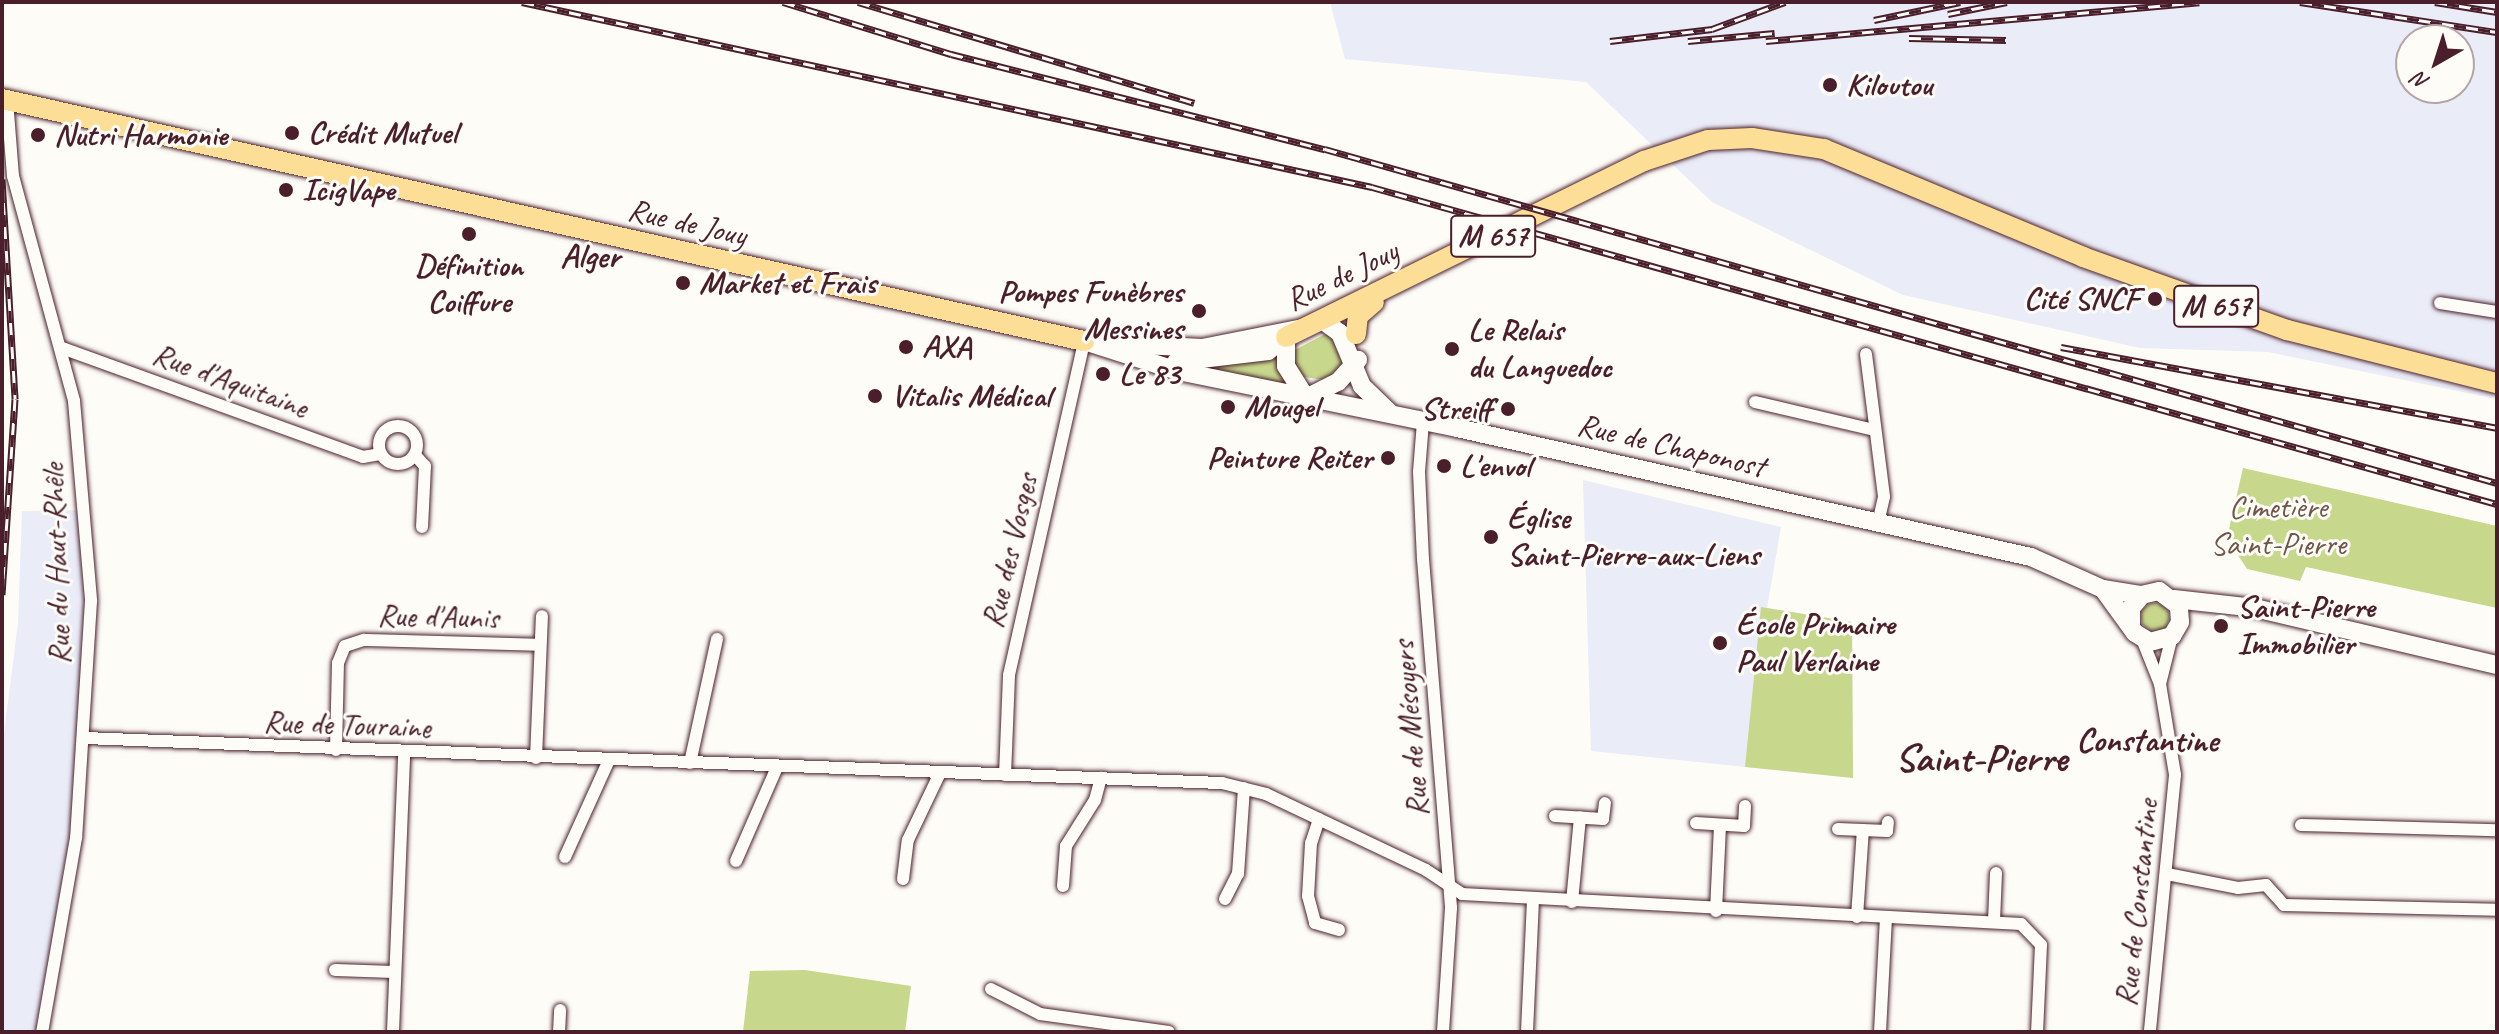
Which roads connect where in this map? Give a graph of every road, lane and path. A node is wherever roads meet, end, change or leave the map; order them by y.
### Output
1 (4, 100) edge
2 (1420, 272) junction
3 (2440, 303) dead end
4 (2497, 312) edge
5 (1314, 324) junction
6 (1356, 334) joint
7 (1286, 337) junction
8 (1084, 341) junction
9 (62, 348) junction
10 (1866, 354) dead end
11 (1134, 361) junction
12 (1355, 363) junction
13 (1221, 380) joint
14 (2497, 383) edge
15 (1306, 398) junction
16 (1755, 402) dead end
17 (1393, 415) junction
18 (1423, 422) junction
19 (1874, 430) junction
20 (380, 454) junction
21 (415, 455) junction
22 (1878, 523) junction
23 (422, 527) dead end
24 (2103, 589) junction
25 (2142, 595) junction
26 (2174, 599) junction
27 (2218, 604) junction
28 (542, 616) dead end
29 (2137, 632) junction
30 (2175, 632) junction
31 (717, 639) dead end
32 (540, 645) junction
33 (2497, 665) edge
34 (2160, 684) junction
35 (85, 738) junction
36 (336, 750) junction
37 (404, 753) junction
38 (536, 758) junction
39 (608, 762) junction
40 (690, 763) junction
41 (777, 767) junction
42 (940, 773) junction
43 (1005, 775) junction
44 (1101, 778) junction
45 (1244, 788) junction
46 (1605, 803) dead end
47 (1745, 806) dead end
48 (1555, 816) dead end
49 (1580, 817) junction
50 (1319, 819) junction
51 (1888, 822) dead end
52 (1696, 823) dead end
53 (1720, 825) junction
54 (2301, 825) dead end
55 (1838, 829) dead end
56 (1863, 830) junction
57 (2497, 830) edge
58 (565, 857) dead end
59 (736, 861) dead end
60 (1996, 873) dead end
61 (2167, 874) junction
62 (903, 879) dead end
63 (1063, 886) dead end
64 (1450, 886) junction
65 (1225, 899) dead end
66 (1533, 900) junction
67 (1572, 902) junction
68 (2497, 910) edge
69 (1716, 911) junction
70 (1857, 917) junction
71 (1886, 918) junction
72 (1994, 921) junction
73 (1339, 930) dead end
74 (335, 970) dead end
75 (394, 972) junction
76 (991, 989) dead end
77 (560, 1010) dead end
78 (42, 1032) edge
79 (393, 1032) edge
80 (559, 1032) edge
81 (1169, 1032) edge
82 (1443, 1032) edge
83 (1527, 1032) edge
84 (1880, 1032) edge
85 (2037, 1032) edge
86 (2150, 1032) edge

1 - 8 main road, Rue de Jouy
1 - 9 street, Rue du Haut-Rhêle
2 - 5 main road, Rue de Jouy / M 657
2 - 6 main road
2 - 14 main road, Rue de Jouy / M 657
3 - 4 street
5 - 7 main road, Rue de Jouy / M 657
5 - 8 main road
5 - 12 main road
6 - 12 main road
7 - 11 main road, Rue de Jouy
7 - 15 main road
8 - 11 main road, Rue de Jouy
8 - 43 street, Rue des Vosges
9 - 20 street, Rue d'Aquitaine
9 - 35 street, Rue du Haut-Rhêle
10 - 19 street
11 - 13 main road, Rue de Jouy
12 - 15 main road
12 - 17 main road
13 - 15 main road, Rue de Chaponost
15 - 17 main road, Rue de Chaponost
16 - 19 street
17 - 18 main road, Rue de Chaponost
18 - 22 main road, Rue de Chaponost
18 - 64 street, Rue de Mésoyers
19 - 22 street
20 - 21 street, Rue d'Aquitaine
20 - 21 street
21 - 23 street
22 - 24 main road, Rue de Chaponost
24 - 25 main road, Rue de Chaponost
24 - 29 main road, Rue de Chaponost
25 - 26 main road
25 - 29 main road
26 - 27 main road
26 - 30 main road
27 - 30 main road
27 - 33 main road
28 - 32 street, Rue d'Aunis
29 - 30 main road
29 - 34 street, Rue de Constantine
30 - 34 street, Rue de Constantine
31 - 40 street
32 - 36 street, Rue d'Aunis
32 - 38 street, Rue d'Aunis
34 - 61 street, Rue de Constantine
35 - 36 street, Rue de Touraine
35 - 78 street, Rue du Haut-Rhêle
36 - 37 street, Rue de Touraine
37 - 38 street, Rue de Touraine
37 - 75 street
38 - 39 street, Rue de Touraine
39 - 40 street, Rue de Touraine
39 - 58 street
40 - 41 street, Rue de Touraine
41 - 42 street, Rue de Touraine
41 - 59 street
42 - 43 street, Rue de Touraine
42 - 62 street
43 - 44 street, Rue de Touraine
44 - 45 street, Rue de Touraine
44 - 63 street
45 - 50 street, Rue de Touraine
45 - 65 street
46 - 49 street
47 - 53 street
48 - 49 street
49 - 67 street
50 - 64 street, Rue de Touraine
50 - 73 street
51 - 56 street
52 - 53 street
53 - 69 street
54 - 57 street
55 - 56 street
56 - 70 street
60 - 72 street
61 - 68 street
61 - 86 street, Rue de Constantine
64 - 66 street, Rue de Touraine
64 - 82 street, Rue de Mésoyers
66 - 67 street, Rue de Touraine
66 - 83 street
67 - 69 street, Rue de Touraine
69 - 70 street, Rue de Touraine
70 - 71 street, Rue de Touraine
71 - 72 street, Rue de Touraine
71 - 84 street
72 - 85 street, Rue de Touraine
74 - 75 street
75 - 79 street
76 - 81 street
77 - 80 street

